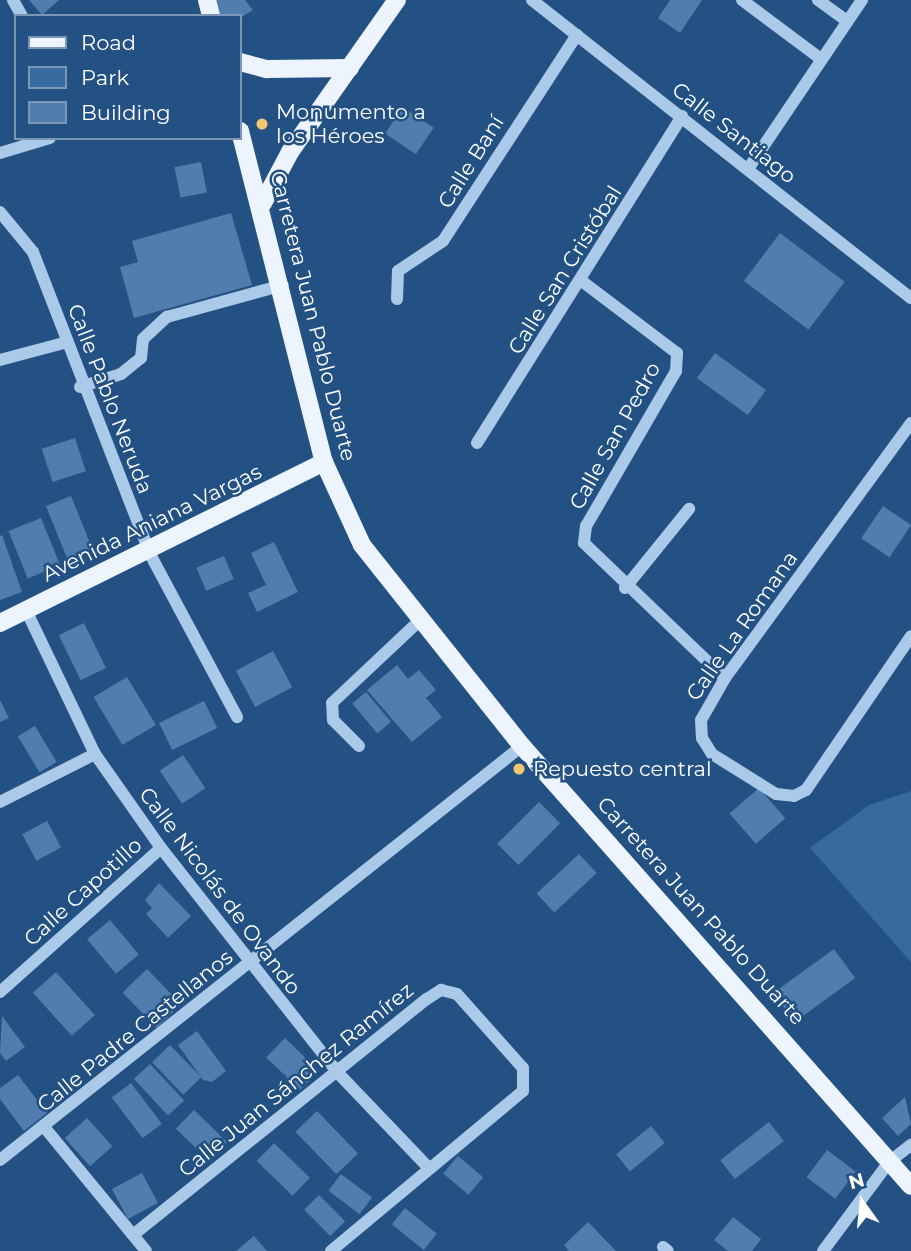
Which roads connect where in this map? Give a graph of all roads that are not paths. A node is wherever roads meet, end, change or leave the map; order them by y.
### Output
1 (397, 0) edge
2 (531, 0) edge
3 (741, 0) edge
4 (818, 0) edge
5 (862, 0) edge
6 (847, 21) junction
7 (576, 35) junction
8 (821, 59) junction
9 (242, 63) edge
10 (350, 68) junction
11 (682, 116) junction
12 (242, 137) edge
13 (43, 140) edge
14 (0, 153) edge
15 (748, 169) junction
16 (263, 203) junction
17 (0, 212) edge
18 (583, 282) junction
19 (283, 285) junction
20 (911, 298) edge
21 (397, 299) dead end
22 (64, 343) junction
23 (0, 360) edge
24 (80, 387) junction
25 (911, 423) edge
26 (477, 443) dead end
27 (324, 462) junction
28 (689, 509) dead end
29 (150, 554) junction
30 (625, 588) junction
31 (26, 610) junction
32 (420, 620) junction
33 (0, 623) edge
34 (911, 635) edge
35 (725, 678) junction
36 (237, 717) dead end
37 (359, 746) dead end
38 (522, 746) junction
39 (95, 754) junction
40 (0, 803) edge
41 (161, 848) junction
42 (248, 965) junction
43 (0, 992) edge
44 (338, 1073) junction
45 (45, 1128) junction
46 (911, 1144) edge
47 (0, 1160) edge
48 (889, 1162) junction
49 (427, 1166) junction
50 (911, 1186) edge
51 (133, 1235) junction
52 (146, 1251) edge
53 (331, 1251) edge
54 (823, 1251) edge

1 - 10 main road
2 - 7 street, Calle Santiago
3 - 8 street
4 - 6 street
5 - 6 street
6 - 8 street
7 - 11 street, Calle Santiago
7 - 21 street, Calle Baní
8 - 15 street
9 - 10 main road
10 - 16 main road
11 - 15 street, Calle Santiago
11 - 18 street, Calle San Cristóbal
12 - 16 main road, Carretera Juan Pablo Duarte
13 - 14 street
15 - 20 street, Calle Santiago
16 - 19 main road, Carretera Juan Pablo Duarte
17 - 22 street, Calle Pablo Neruda
18 - 26 street, Calle San Cristóbal
18 - 30 street, Calle San Pedro
19 - 24 street
19 - 27 main road, Carretera Juan Pablo Duarte
22 - 23 street
22 - 24 street, Calle Pablo Neruda
24 - 29 street, Calle Pablo Neruda
25 - 35 street, Calle La Romana
27 - 29 main road, Avenida Aniana Vargas
27 - 32 main road, Carretera Juan Pablo Duarte
28 - 30 street
29 - 31 main road, Avenida Aniana Vargas
29 - 36 street, Calle Pablo Neruda
30 - 35 street, Calle San Pedro
31 - 33 main road, Avenida Aniana Vargas
31 - 39 street, Calle Nicolás de Ovando
32 - 37 street
32 - 38 main road, Carretera Juan Pablo Duarte
34 - 35 street, Calle La Romana
38 - 42 street, Calle Padre Castellanos
38 - 48 main road, Carretera Juan Pablo Duarte
39 - 40 street
39 - 41 street, Calle Nicolás de Ovando
41 - 42 street, Calle Nicolás de Ovando
41 - 43 street, Calle Capotillo
42 - 44 street, Calle Nicolás de Ovando
42 - 45 street, Calle Padre Castellanos
44 - 49 street, Calle Nicolás de Ovando
44 - 49 street, Calle Juan Sánchez Ramírez
44 - 51 street, Calle Juan Sánchez Ramírez
45 - 47 street, Calle Padre Castellanos
45 - 51 street
46 - 48 street
48 - 50 main road, Carretera Juan Pablo Duarte
48 - 54 street
49 - 53 street, Calle Juan Sánchez Ramírez
51 - 52 street

